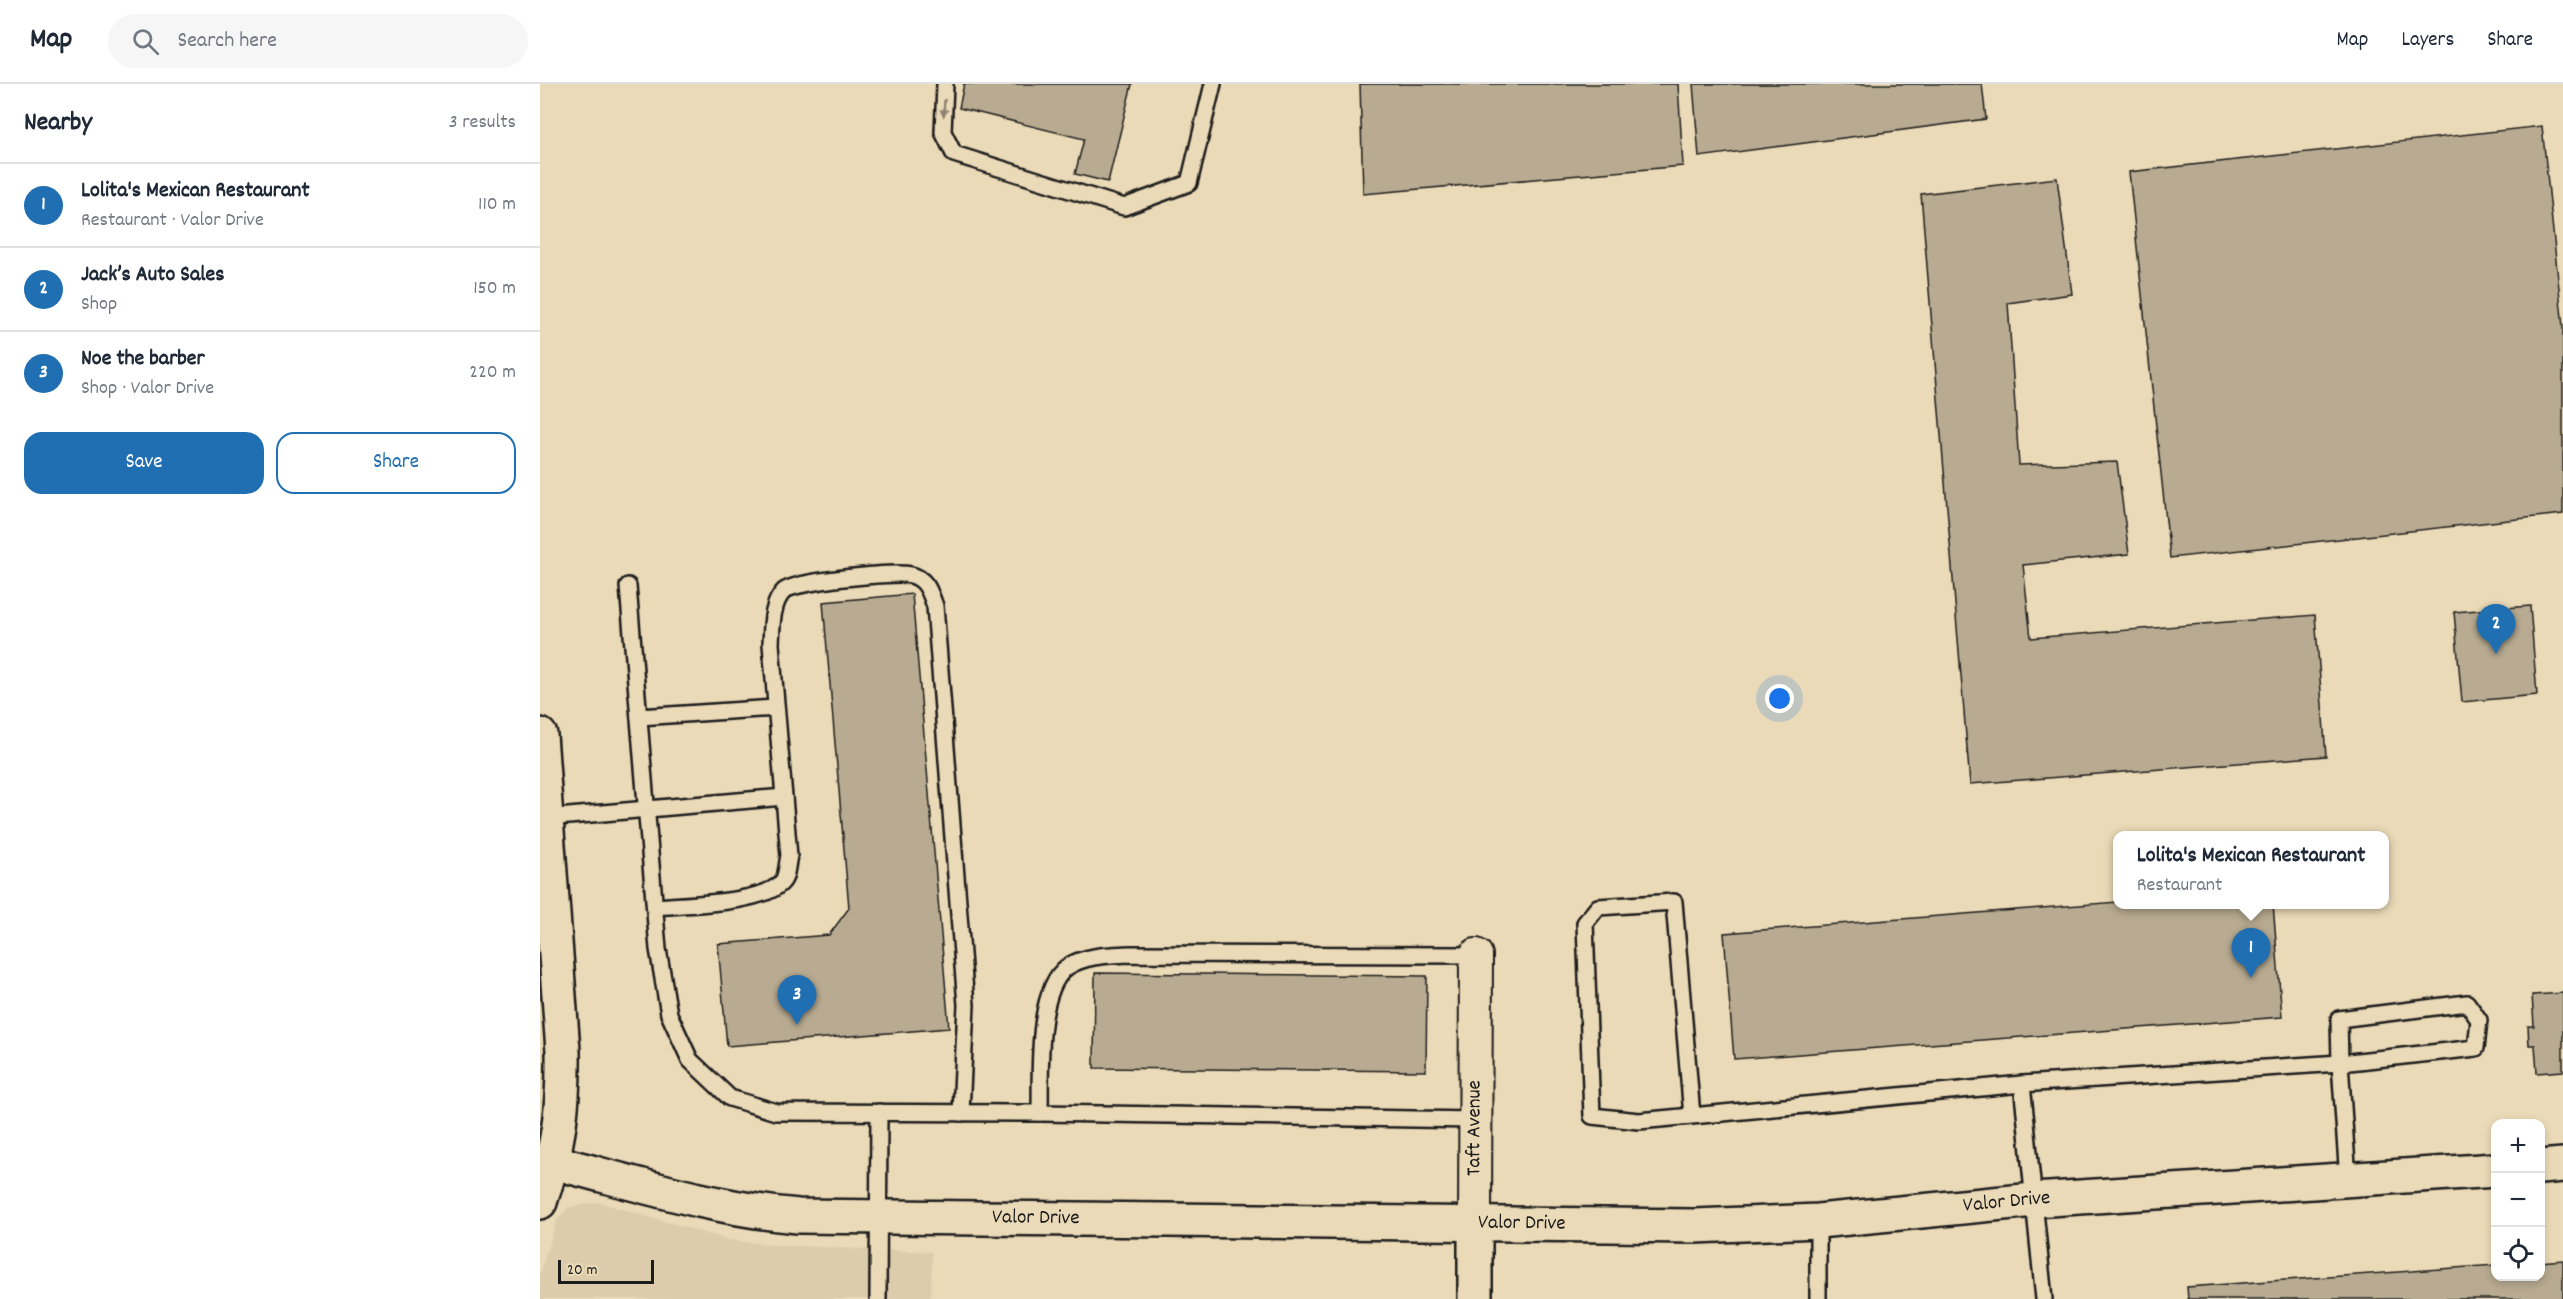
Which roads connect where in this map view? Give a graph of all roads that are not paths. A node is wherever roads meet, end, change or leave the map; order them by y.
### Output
1 (945, 84) edge
2 (1213, 84) edge
3 (628, 586) dead end
4 (776, 708) junction
5 (639, 717) junction
6 (540, 735) edge
7 (784, 797) junction
8 (647, 811) junction
9 (546, 818) junction
10 (655, 907) junction
11 (1476, 955) joint
12 (2340, 1063) junction
13 (2022, 1084) junction
14 (879, 1112) junction
15 (961, 1113) junction
16 (1040, 1113) junction
17 (1692, 1116) junction
18 (1475, 1120) junction
19 (553, 1162) junction
20 (2563, 1165) edge
21 (2545, 1167) edge
22 (2491, 1170) edge
23 (2348, 1180) junction
24 (2034, 1200) junction
25 (540, 1202) edge
26 (879, 1216) junction
27 (1818, 1221) junction
28 (1475, 1222) junction
29 (878, 1299) edge
30 (1475, 1299) edge
31 (1818, 1299) edge
32 (2044, 1299) edge

1 -> 2 lane
3 - 5 lane
4 - 5 lane
4 - 7 lane
4 - 15 lane
5 - 8 lane
6 - 9 street
7 - 8 lane
7 - 10 lane
8 - 9 lane
8 - 10 lane
9 - 19 street
10 - 14 lane
11 - 16 lane
11 - 18 street, Taft Avenue
12 - 12 lane
12 - 13 lane
12 - 23 lane
13 - 17 lane
13 - 24 lane
14 - 15 lane
14 - 26 lane
15 - 16 lane
16 - 18 lane
17 - 17 lane
18 - 28 street, Taft Avenue
19 - 25 street
19 - 26 street, Valor Drive
20 - 21 street
22 - 23 street, Valor Drive
23 - 24 street, Valor Drive
24 - 27 street, Valor Drive
24 - 32 lane
26 - 28 street, Valor Drive
26 - 29 lane
27 - 28 street, Valor Drive
27 - 31 lane
28 - 30 street, Taft Avenue

